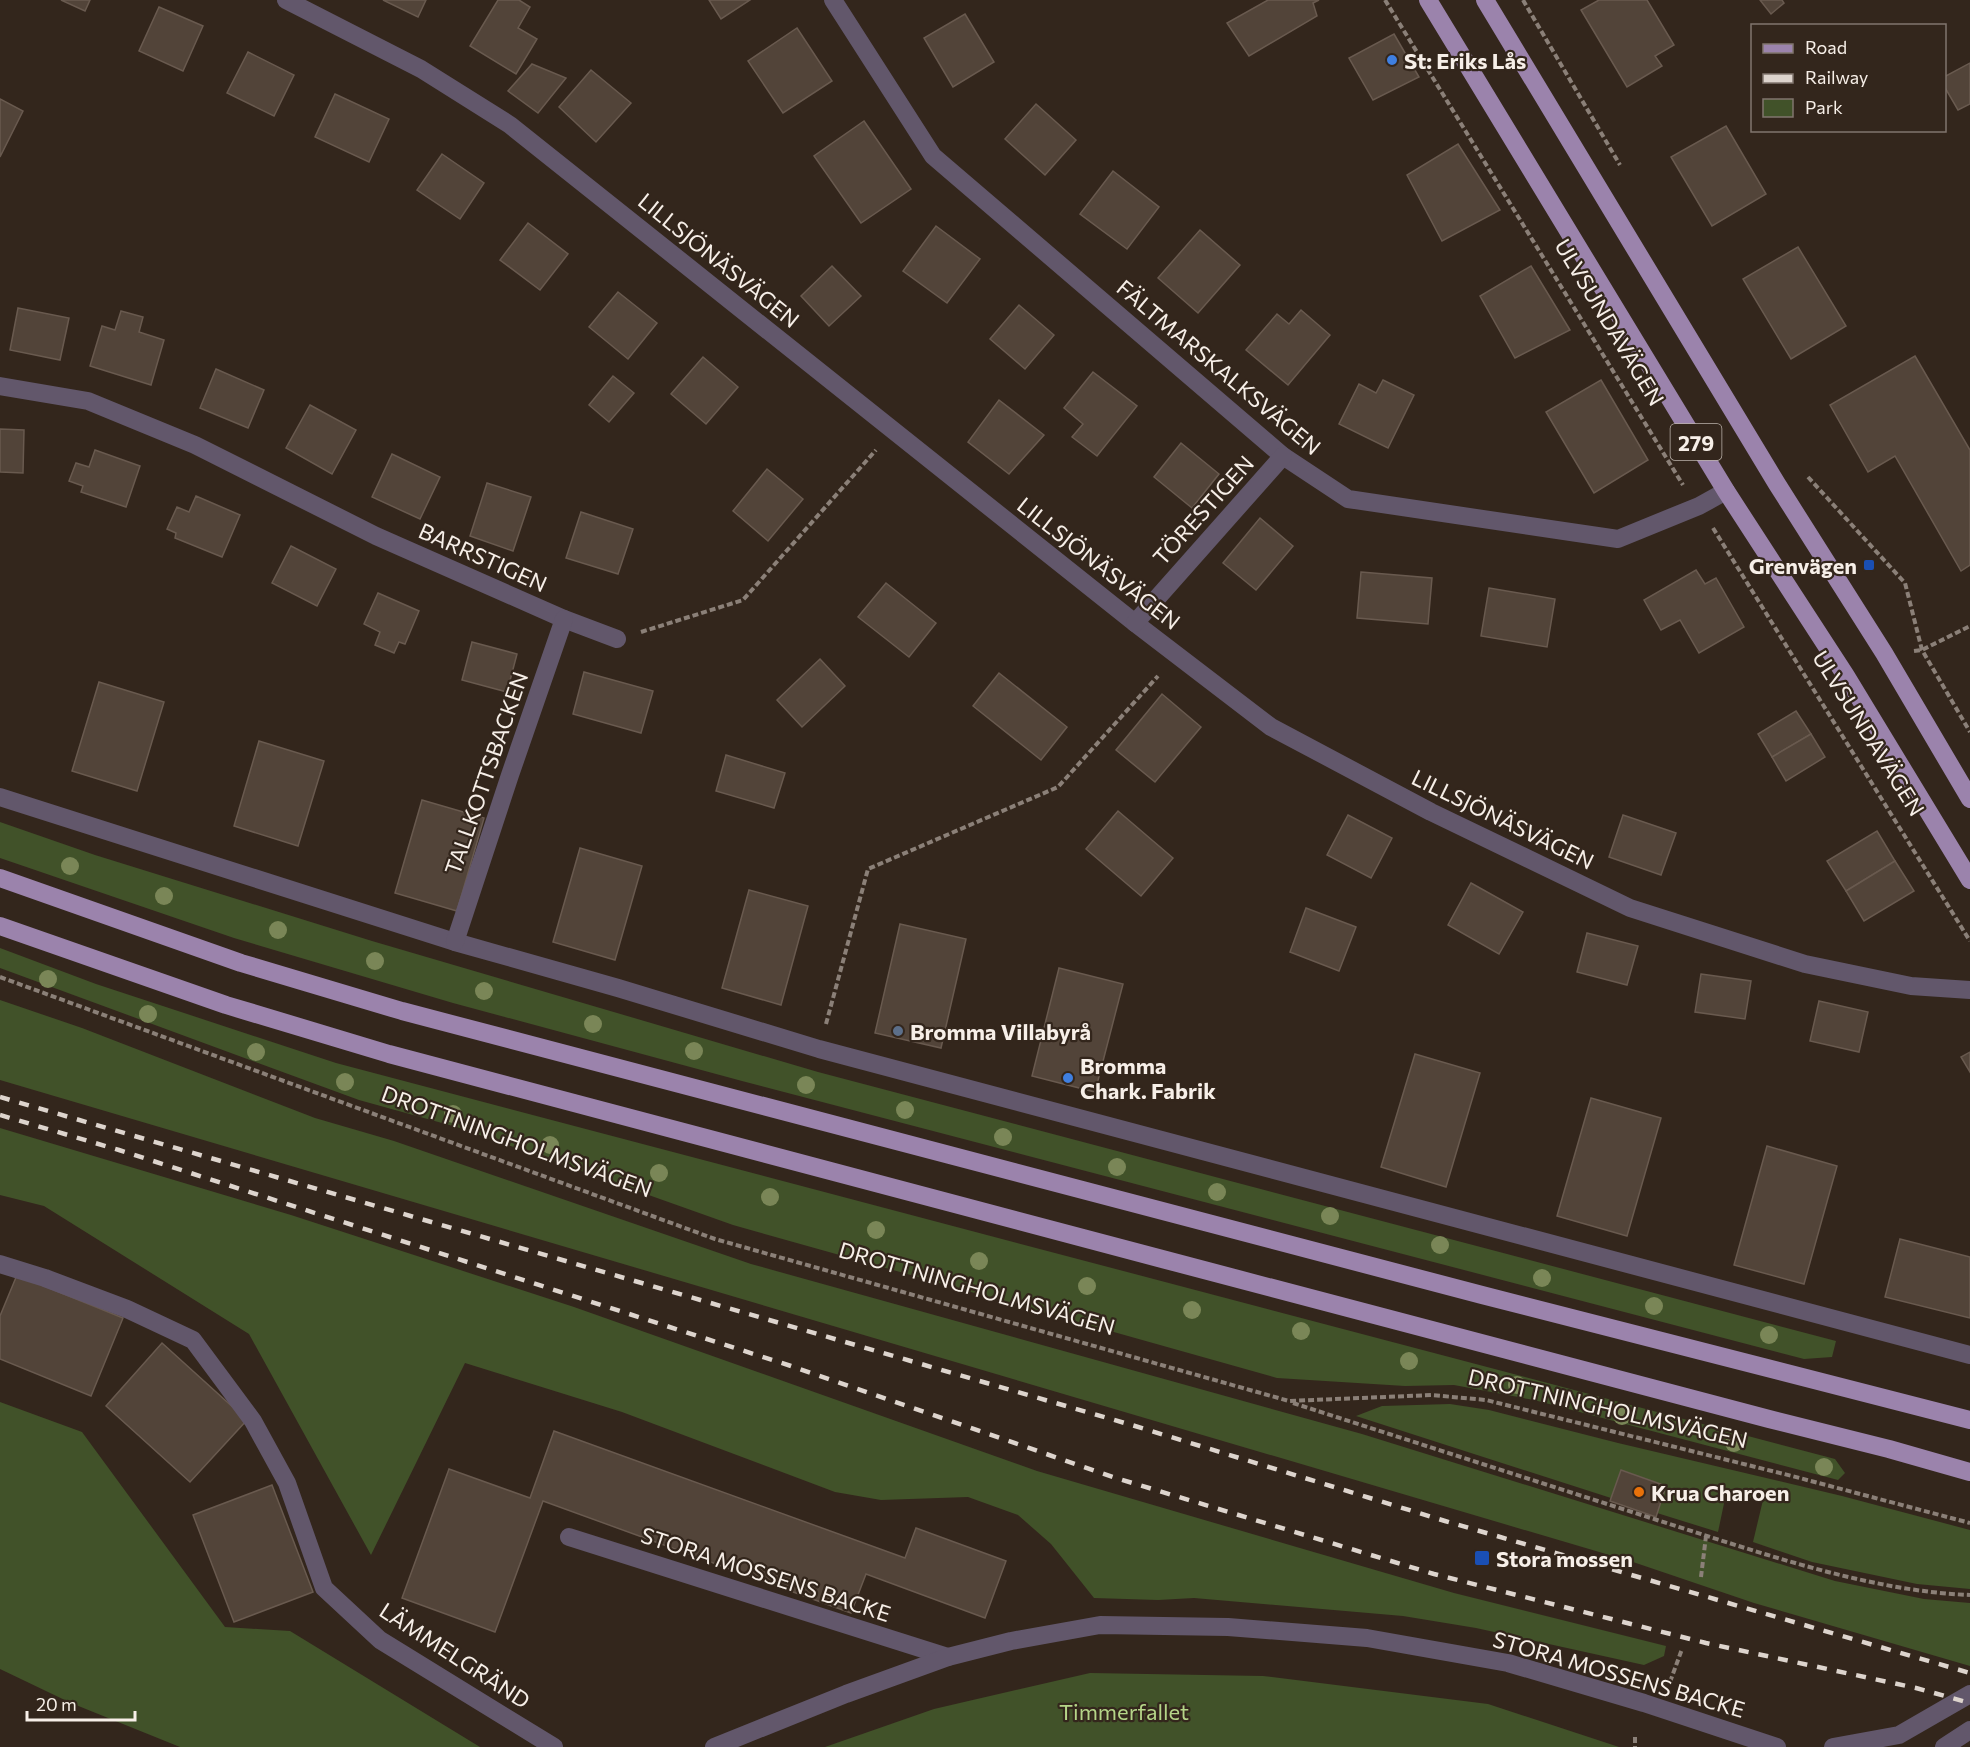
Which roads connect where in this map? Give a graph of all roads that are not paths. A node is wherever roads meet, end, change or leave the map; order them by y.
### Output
1 (286, 0) edge
2 (833, 0) edge
3 (1428, 0) edge
4 (1485, 0) edge
5 (0, 386) edge
6 (1283, 456) junction
7 (1726, 491) junction
8 (564, 619) junction
9 (1135, 623) junction
10 (617, 639) road end
11 (0, 797) edge
12 (1970, 799) edge
13 (0, 878) edge
14 (1970, 880) edge
15 (0, 926) edge
16 (455, 942) junction
17 (1970, 990) edge
18 (0, 1264) edge
19 (1970, 1355) edge
20 (1970, 1420) edge
21 (1970, 1473) edge
22 (569, 1537) dead end
23 (948, 1657) junction
24 (1970, 1694) edge
25 (1970, 1730) edge
26 (554, 1747) edge
27 (714, 1747) edge
28 (1777, 1747) edge
29 (1833, 1747) edge
30 (1944, 1747) edge

1 - 9 street, LILLSJÖNÄSVÄGEN
2 - 6 street, FÄLTMARSKALKSVÄGEN
3 - 7 main road, ULVSUNDAVÄGEN / 279
4 - 12 main road, 279
5 - 8 street, BARRSTIGEN
6 - 7 street, FÄLTMARSKALKSVÄGEN
6 - 9 street, TÖRESTIGEN
7 - 14 main road, ULVSUNDAVÄGEN / 279
8 - 10 street, BARRSTIGEN
8 - 16 street, TALLKOTTSBACKEN
9 - 17 street, LILLSJÖNÄSVÄGEN
11 - 16 street
13 - 20 main road
15 - 21 main road, DROTTNINGHOLMSVÄGEN
16 - 19 street
18 - 26 street, LÄMMELGRÄND
22 - 23 street, STORA MOSSENS BACKE
23 - 27 street, STORA MOSSENS BACKE
23 - 28 street, STORA MOSSENS BACKE
24 - 29 street
25 - 30 street

